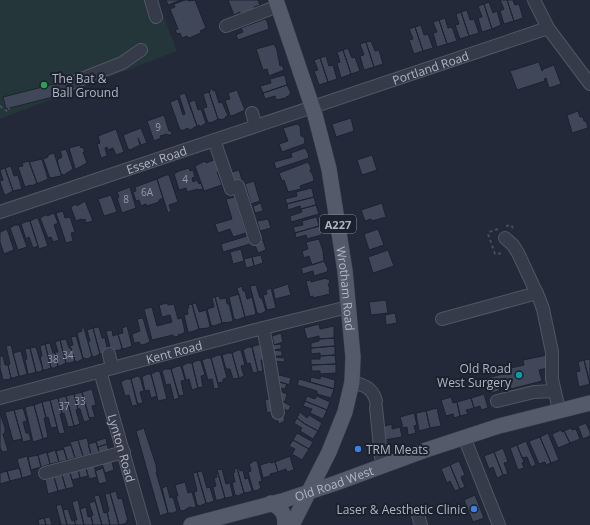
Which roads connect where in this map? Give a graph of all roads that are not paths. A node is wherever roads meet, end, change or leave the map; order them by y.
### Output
1 (151, 0) edge
2 (534, 0) edge
3 (277, 3) edge
4 (156, 17) dead end
5 (226, 26) dead end
6 (548, 28) junction
7 (141, 50) dead end
8 (590, 84) edge
9 (61, 87) dead end
10 (313, 107) junction
11 (252, 113) dead end
12 (256, 126) junction
13 (214, 140) junction
14 (0, 212) edge
15 (510, 235) road end
16 (254, 239) dead end
17 (537, 293) junction
18 (348, 307) junction
19 (442, 319) dead end
20 (263, 328) junction
21 (109, 354) dead end
22 (106, 370) junction
23 (352, 382) junction
24 (554, 391) junction
25 (0, 398) edge
26 (497, 401) dead end
27 (590, 403) edge
28 (559, 410) junction
29 (278, 413) dead end
30 (464, 437) junction
31 (124, 452) junction
32 (330, 452) junction
33 (384, 465) junction
34 (45, 473) dead end
35 (344, 480) junction
36 (310, 492) junction
37 (271, 503) junction
38 (144, 525) edge
39 (191, 525) edge
40 (285, 525) edge
41 (292, 525) edge
42 (499, 525) edge

1 - 4 street
2 - 6 street
3 - 5 street
3 - 10 main road, Wrotham Road / A227
6 - 8 street
6 - 10 street, Portland Road
7 - 9 street
10 - 12 street, Essex Road
10 - 18 main road, Wrotham Road / A227
11 - 12 street
12 - 13 street, Essex Road
13 - 14 street, Essex Road
13 - 16 street
15 - 17 street
17 - 19 street
17 - 24 street
18 - 20 street, Kent Road
18 - 23 main road, Wrotham Road / A227
20 - 22 street, Kent Road
20 - 29 street
21 - 22 street, Lynton Road
22 - 25 street, Kent Road
22 - 31 street, Lynton Road
23 - 32 main road, Wrotham Road / A227
23 - 33 street
24 - 26 street
24 - 28 street
27 - 28 main road, Old Road West
28 - 30 main road, Old Road West
30 - 33 main road, Old Road West
30 - 42 street
31 - 34 street
31 - 38 street, Lynton Road
32 - 35 main road, A227
32 - 36 main road, Wrotham Road / A227
33 - 35 main road, Old Road West
35 - 36 main road, Old Road West
36 - 37 main road, Old Road West
36 - 41 main road, Wrotham Road / A227
37 - 39 main road, Old Road West
37 - 40 main road

